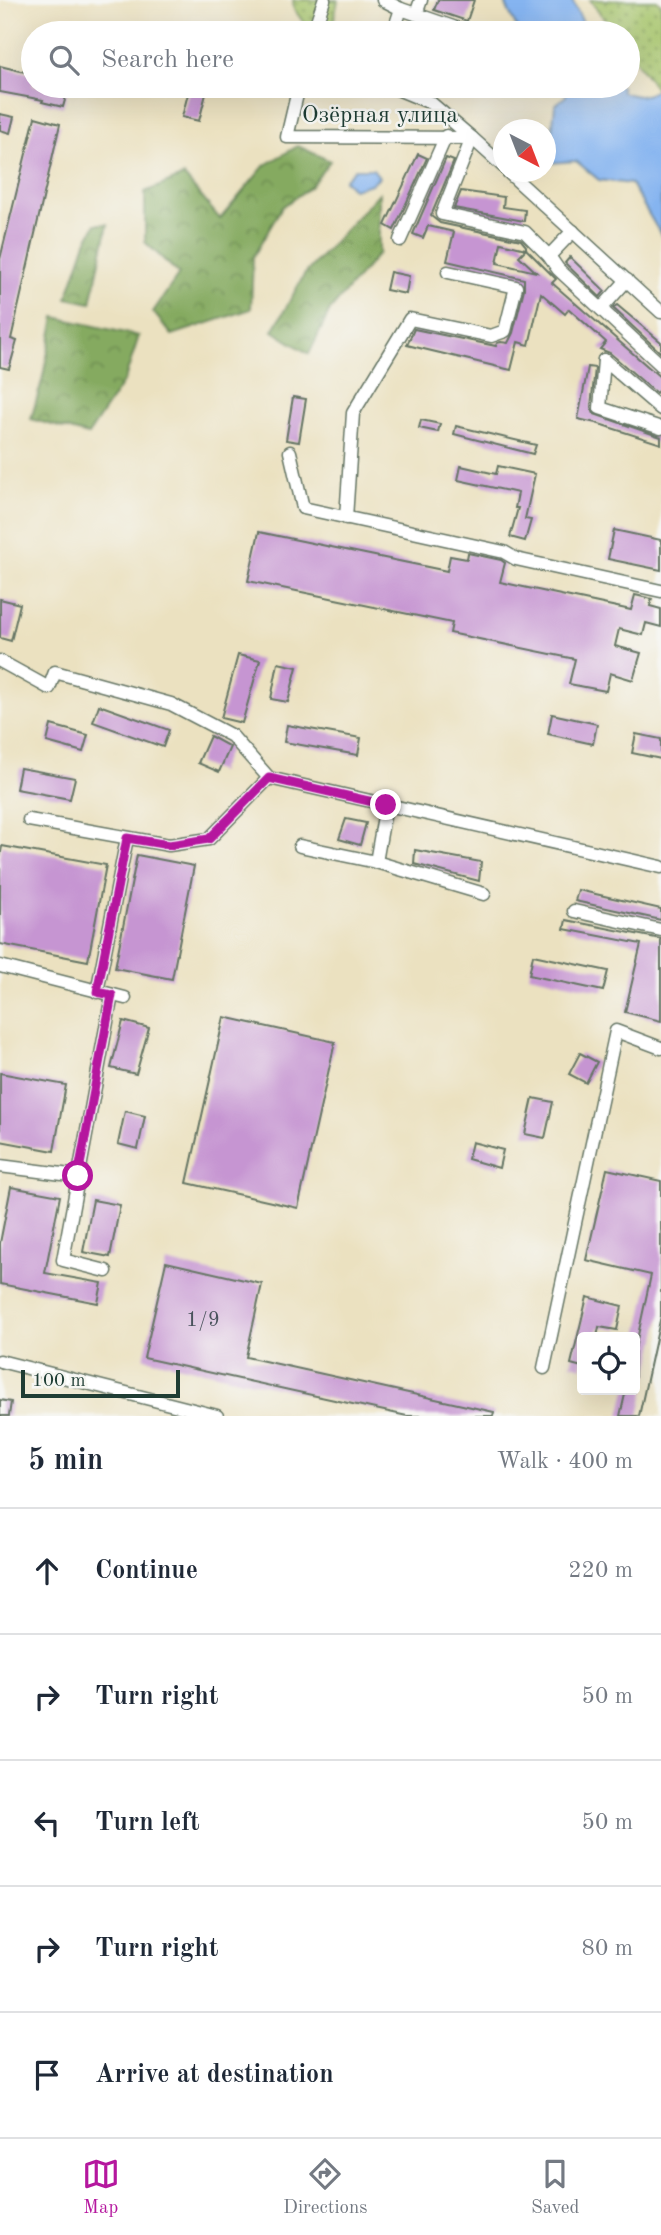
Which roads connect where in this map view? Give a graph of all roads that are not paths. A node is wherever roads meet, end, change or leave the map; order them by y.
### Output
1 (324, 0) edge
2 (383, 0) edge
3 (421, 0) edge
4 (401, 9) junction
5 (416, 14) junction
6 (317, 21) edge
7 (397, 21) edge
8 (436, 21) edge
9 (296, 98) edge
10 (419, 98) edge
11 (446, 136) junction
12 (472, 138) junction
13 (493, 158) edge
14 (519, 182) edge
15 (573, 231) junction
16 (400, 240) dead end
17 (549, 256) junction
18 (448, 272) dead end
19 (627, 280) junction
20 (601, 309) junction
21 (661, 312) edge
22 (661, 365) edge
23 (658, 402) edge
24 (661, 428) edge
25 (290, 452) dead end
26 (346, 518) junction
27 (661, 591) edge
28 (0, 662) edge
29 (269, 778) junction
30 (386, 805) junction
31 (29, 820) dead end
32 (127, 838) junction
33 (300, 846) dead end
34 (376, 862) junction
35 (661, 867) edge
36 (484, 894) dead end
37 (574, 911) dead end
38 (661, 930) edge
39 (0, 966) edge
40 (97, 992) junction
41 (661, 1048) edge
42 (0, 1166) edge
43 (78, 1176) junction
44 (106, 1271) dead end
45 (0, 1362) edge
46 (544, 1368) dead end
47 (171, 1410) edge
48 (217, 1416) edge

1 - 6 street
2 - 4 street
3 - 5 street
4 - 5 street
4 - 7 street
5 - 8 street
9 - 11 street, Озёрная улица
10 - 12 street
11 - 12 street, Озёрная улица
11 - 16 street
12 - 13 street, Озёрная улица
12 - 17 street
14 - 15 street
15 - 17 street
15 - 19 street
17 - 20 street
18 - 26 street
19 - 20 street
19 - 21 street
20 - 22 street
23 - 24 street
25 - 26 street
26 - 27 street
28 - 29 street
29 - 30 street
29 - 32 street
30 - 34 street
30 - 35 street
31 - 32 street
32 - 40 street
33 - 34 street
34 - 36 street
37 - 38 street
39 - 40 street
40 - 43 street
41 - 46 street
42 - 43 street
43 - 44 street
45 - 47 street
47 - 48 street

